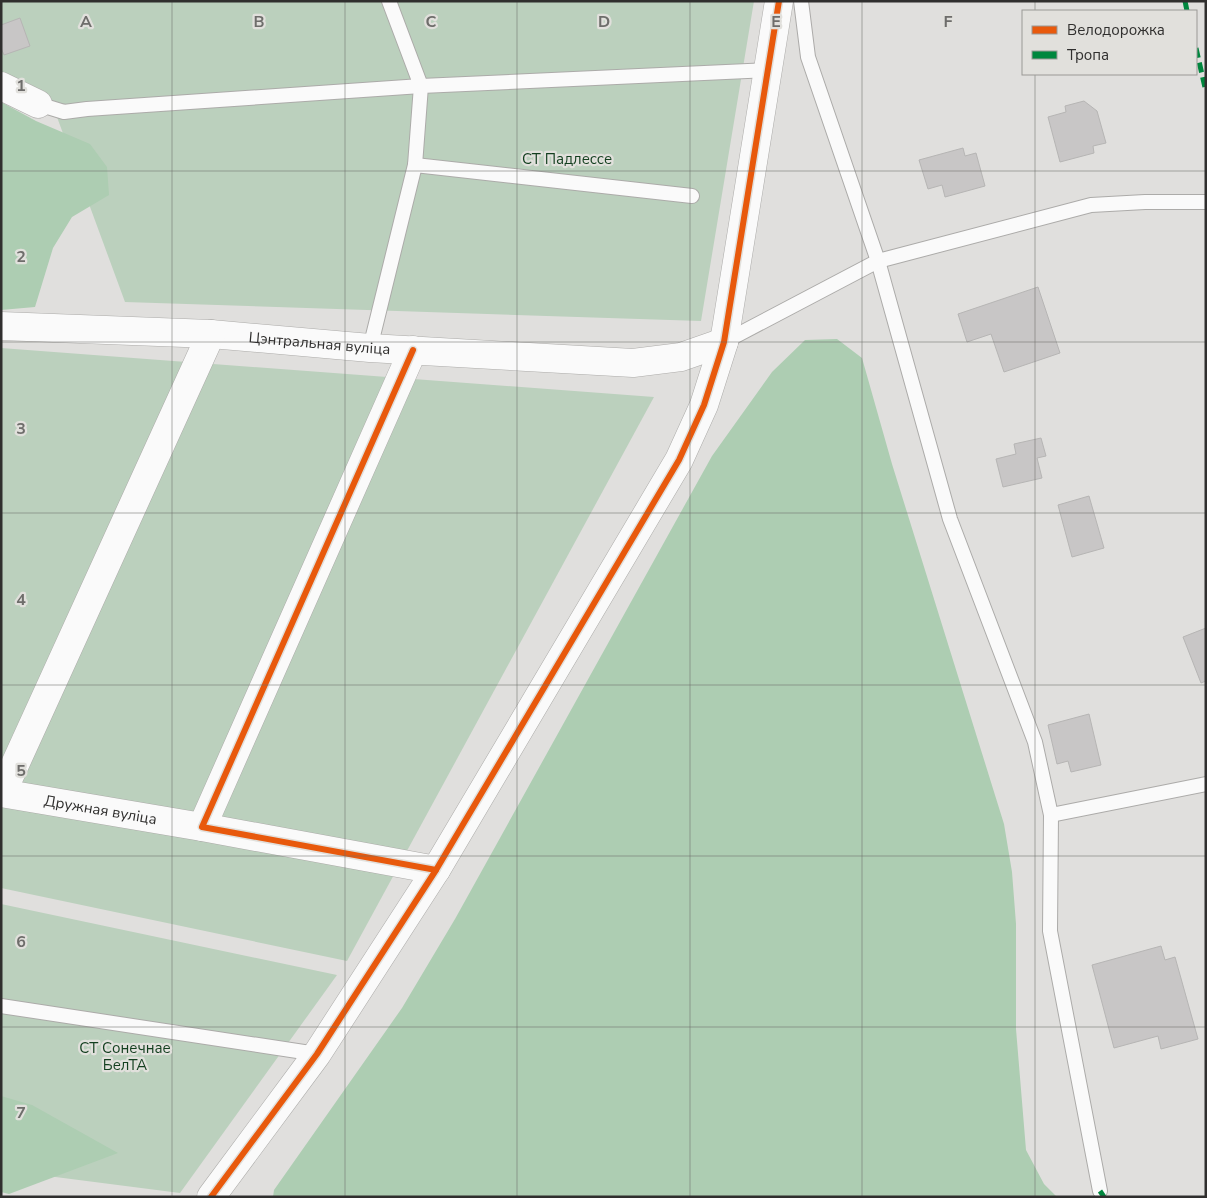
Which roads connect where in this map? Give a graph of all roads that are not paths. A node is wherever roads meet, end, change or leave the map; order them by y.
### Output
1 (388, 1) edge
2 (779, 1) edge
3 (801, 1) edge
4 (768, 70) junction
5 (1, 86) edge
6 (422, 86) junction
7 (38, 104) joint
8 (416, 165) junction
9 (692, 196) dead end
10 (1206, 202) edge
11 (878, 261) junction
12 (1, 326) edge
13 (211, 334) junction
14 (724, 342) junction
15 (370, 348) junction
16 (412, 350) junction
17 (1206, 784) edge
18 (2, 793) edge
19 (1051, 815) junction
20 (202, 828) junction
21 (436, 870) junction
22 (1, 1006) edge
23 (317, 1054) junction
24 (1100, 1191) dead end
25 (211, 1197) edge

1 - 6 lane
2 - 4 street
3 - 11 lane
4 - 6 lane
4 - 14 street
5 - 7 street
6 - 7 lane
6 - 8 lane
8 - 9 lane
8 - 15 lane
10 - 11 lane
11 - 14 lane
11 - 19 lane
12 - 13 street, Цэнтральная вуліца
13 - 15 street, Цэнтральная вуліца
13 - 18 street
14 - 16 street, Цэнтральная вуліца
14 - 21 street
15 - 16 street, Цэнтральная вуліца
16 - 20 street
17 - 19 lane
18 - 20 street, Дружная вуліца
19 - 24 lane
20 - 21 street, Дружная вуліца
21 - 23 street
22 - 23 lane
23 - 25 street

